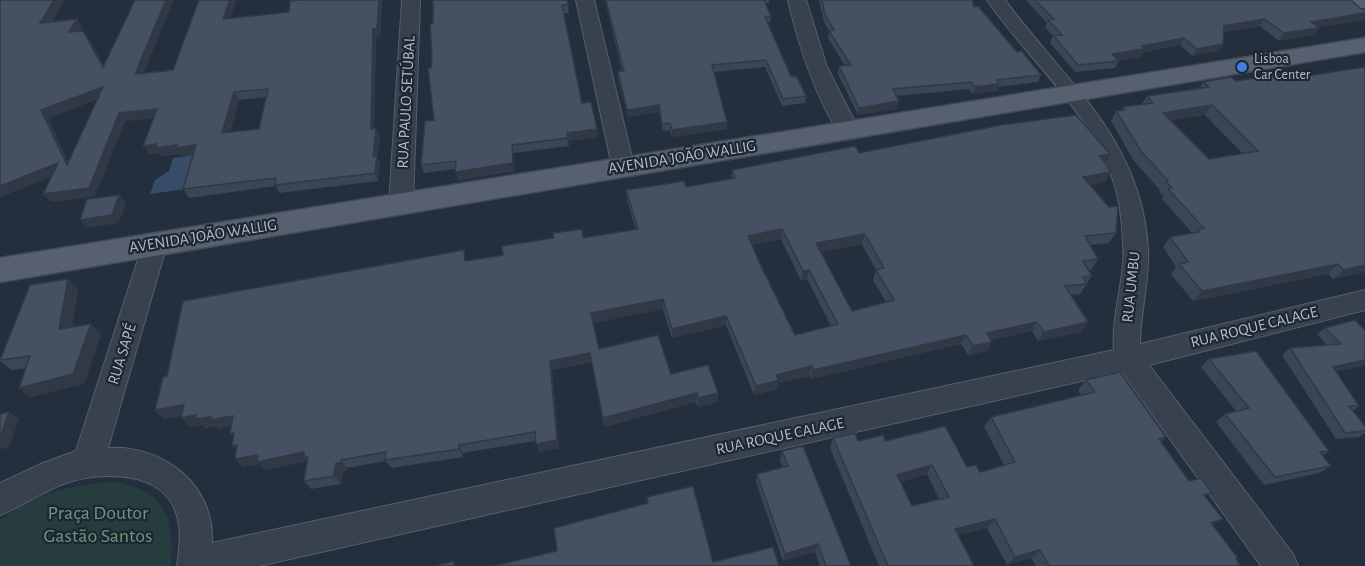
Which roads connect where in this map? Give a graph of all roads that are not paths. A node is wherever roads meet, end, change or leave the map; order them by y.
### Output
1 (411, 0) edge
2 (585, 0) edge
3 (797, 0) edge
4 (996, 0) edge
5 (1351, 0) edge
6 (1365, 9) edge
7 (1365, 45) edge
8 (1070, 94) junction
9 (848, 130) junction
10 (623, 166) junction
11 (401, 204) junction
12 (154, 244) junction
13 (0, 270) edge
14 (1365, 300) edge
15 (1128, 359) junction
16 (88, 463) junction
17 (0, 501) edge
18 (194, 565) edge
19 (1281, 566) edge

1 - 11 street, RUA PAULO SETÚBAL
2 - 10 street
3 - 9 street
4 - 8 street, RUA UMBU
5 - 6 main road
7 - 8 main road, AVENIDA JOÃO WALLIG
8 - 9 main road, AVENIDA JOÃO WALLIG
8 - 15 street, RUA UMBU
9 - 10 main road, AVENIDA JOÃO WALLIG
10 - 11 main road, AVENIDA JOÃO WALLIG
11 - 12 main road, AVENIDA JOÃO WALLIG
12 - 13 main road, AVENIDA JOÃO WALLIG
12 - 16 street, RUA SAPÉ
14 - 15 street, RUA ROQUE CALAGE
15 - 18 street, RUA ROQUE CALAGE
15 - 19 street
16 - 17 street
16 - 18 street

